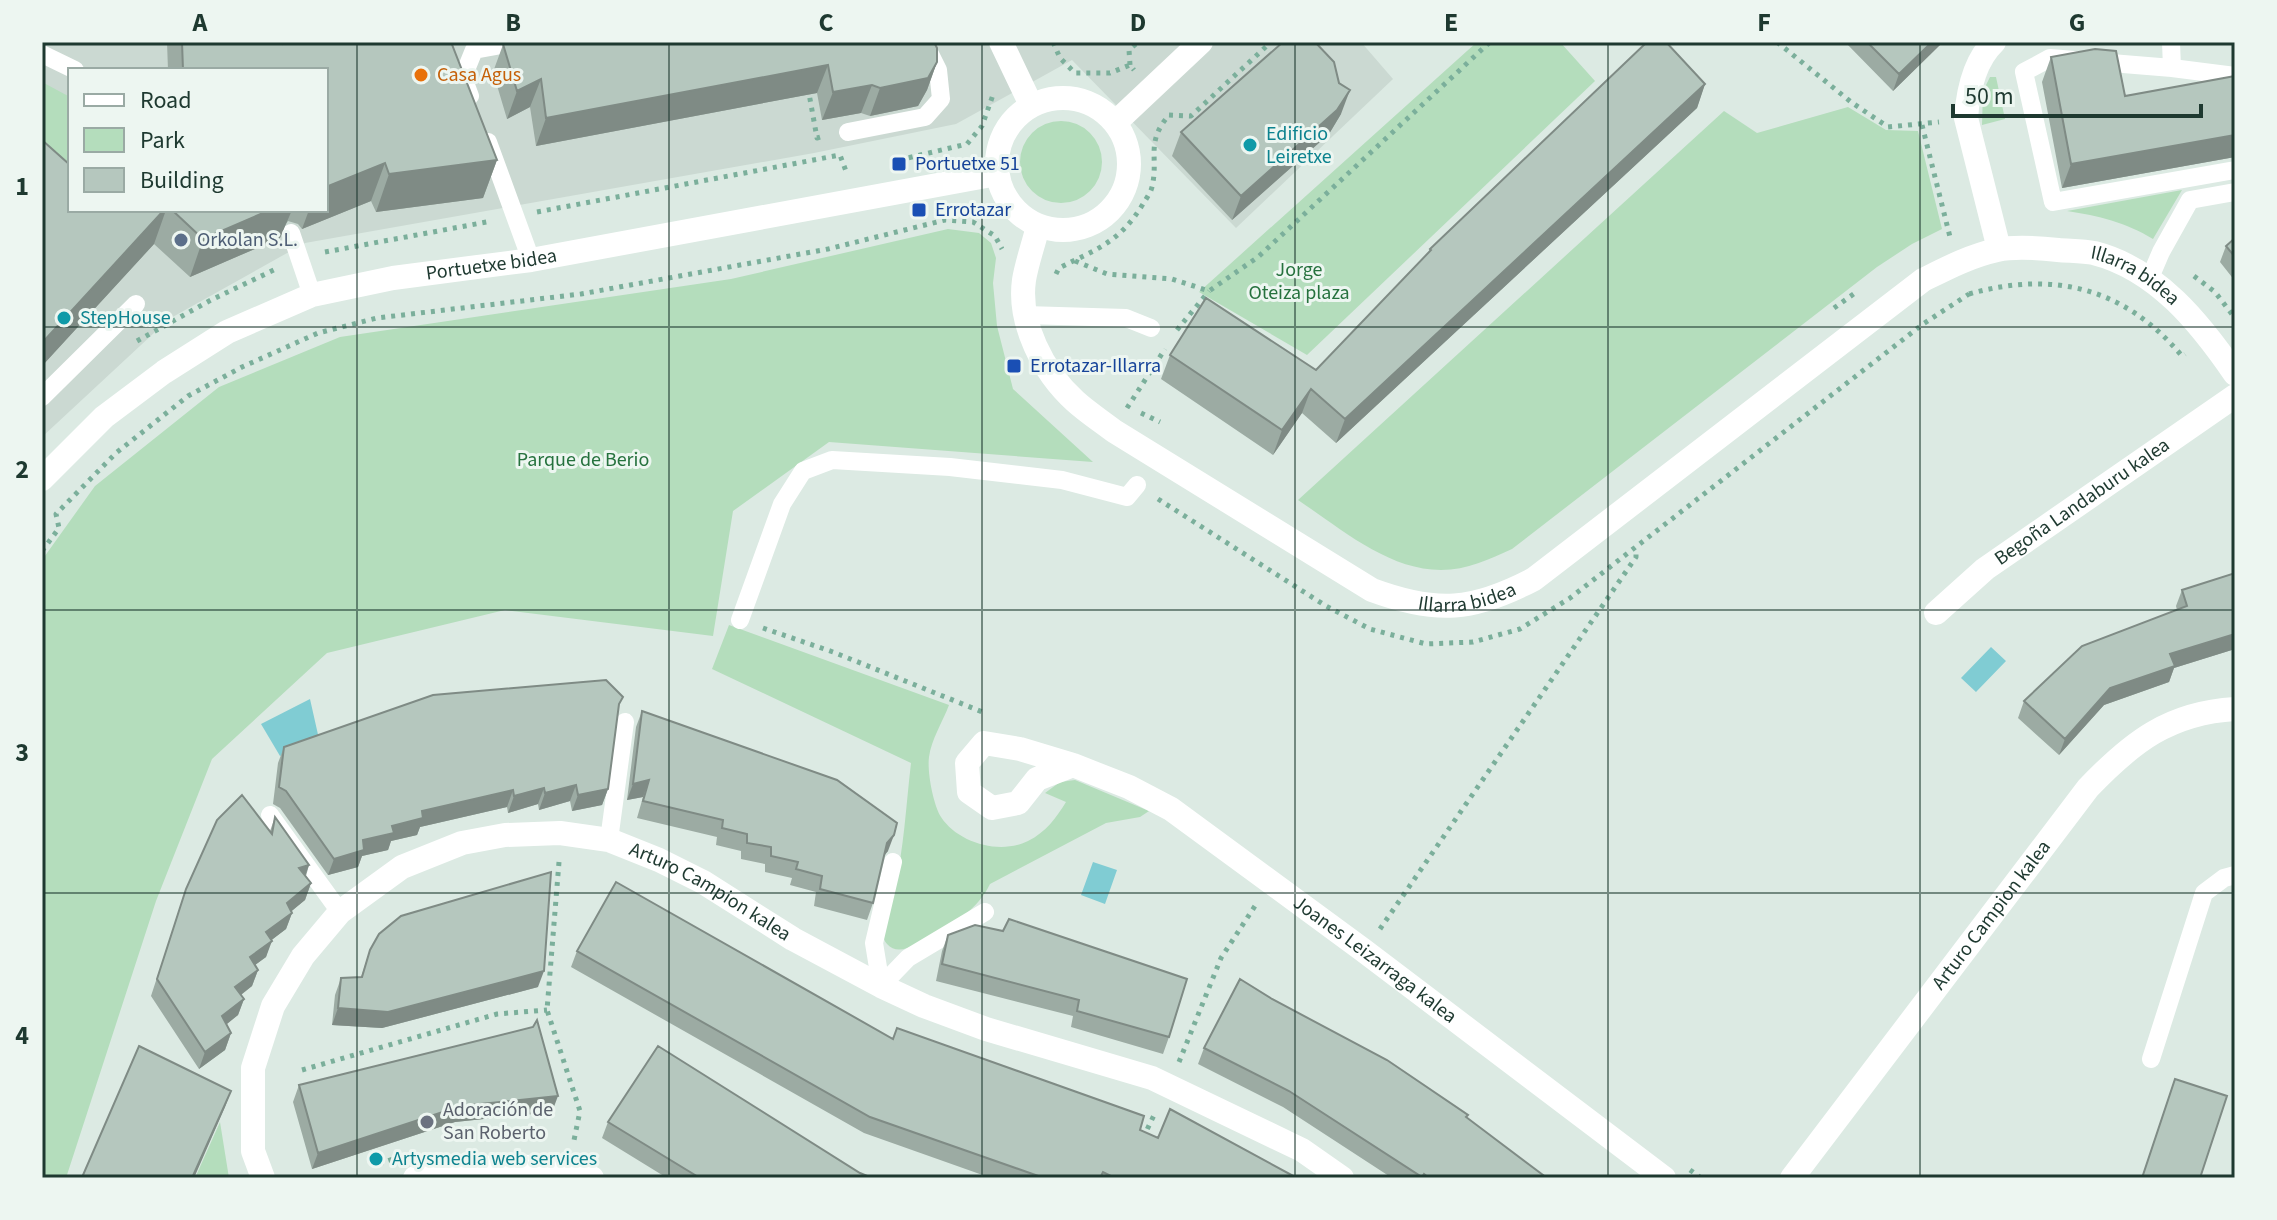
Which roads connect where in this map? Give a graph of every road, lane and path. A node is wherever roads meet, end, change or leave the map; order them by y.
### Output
1 (518, 42) edge
2 (924, 42) edge
3 (1138, 42) edge
4 (1201, 42) edge
5 (1271, 42) edge
6 (1490, 42) edge
7 (1777, 42) edge
8 (1994, 42) edge
9 (2171, 42) edge
10 (1004, 48) edge
11 (42, 54) edge
12 (1130, 65) dead end
13 (71, 68) edge
14 (2172, 68) junction
15 (2235, 76) edge
16 (807, 83) edge
17 (1031, 105) junction
18 (1169, 115) dead end
19 (1116, 122) junction
20 (848, 132) joint
21 (932, 151) dead end
22 (2235, 170) edge
23 (997, 174) junction
24 (2235, 192) edge
25 (1038, 226) junction
26 (291, 233) dead end
27 (1949, 236) junction
28 (1937, 241) dead end
29 (1999, 249) junction
30 (1006, 255) dead end
31 (531, 260) junction
32 (1074, 260) dead end
33 (1960, 261) junction
34 (2149, 280) junction
35 (1858, 290) dead end
36 (1969, 294) junction
37 (312, 295) junction
38 (136, 304) dead end
39 (1025, 315) junction
40 (1823, 317) dead end
41 (1151, 328) dead end
42 (2210, 337) junction
43 (2235, 374) edge
44 (2235, 396) edge
45 (42, 397) edge
46 (1125, 412) dead end
47 (1171, 429) dead end
48 (42, 479) edge
49 (1137, 485) joint
50 (1636, 549) junction
51 (42, 551) edge
52 (1936, 613) dead end
53 (740, 620) dead end
54 (2235, 709) edge
55 (625, 722) dead end
56 (1073, 765) dead end
57 (270, 815) dead end
58 (560, 833) junction
59 (609, 840) junction
60 (893, 862) dead end
61 (2235, 875) edge
62 (1271, 881) junction
63 (340, 912) junction
64 (985, 912) dead end
65 (1377, 934) dead end
66 (881, 986) junction
67 (547, 1010) junction
68 (2151, 1059) dead end
69 (302, 1070) dead end
70 (1168, 1087) junction
71 (1142, 1139) edge
72 (571, 1152) dead end
73 (263, 1178) edge
74 (415, 1178) edge
75 (592, 1178) edge
76 (1342, 1178) edge
77 (1664, 1178) edge
78 (1792, 1178) edge

1 - 31 lane
2 - 20 lane
3 - 12 path
4 - 19 street
5 - 18 path
6 - 32 path
7 - 27 path
8 - 29 street
9 - 14 lane
10 - 17 street
10 - 21 path
11 - 13 lane
14 - 15 lane
14 - 22 lane
16 - 20 path
17 - 19 street
17 - 23 street
19 - 25 street
23 - 25 street
23 - 31 street, Portuetxe bidea
24 - 34 lane
25 - 39 street, Illarra bidea
26 - 37 lane
27 - 28 path
27 - 33 path
29 - 33 street, Illarra bidea
29 - 34 street, Illarra bidea
30 - 51 path
31 - 37 street, Portuetxe bidea
33 - 36 path
33 - 39 street, Illarra bidea
34 - 42 street, Illarra bidea
35 - 40 path
36 - 42 path
36 - 50 path
37 - 48 street, Portuetxe bidea
38 - 45 lane
39 - 41 lane
42 - 43 street, Illarra bidea
44 - 52 street, Begoña Landaburu kalea
46 - 47 path
49 - 50 path
49 - 53 lane
50 - 65 path
54 - 78 street, Arturo Campion kalea
55 - 59 lane
56 - 62 street, Joanes Leizarraga kalea
57 - 63 lane
58 - 59 street, Arturo Campion kalea
58 - 63 street, Arturo Campion kalea
58 - 67 path
59 - 66 street, Arturo Campion kalea
60 - 66 lane
61 - 68 lane
62 - 70 path
62 - 77 street, Joanes Leizarraga kalea
63 - 73 street, Arturo Campion kalea
64 - 66 lane
66 - 70 street, Arturo Campion kalea
67 - 69 path
67 - 72 path
70 - 71 path
70 - 76 street, Arturo Campion kalea
74 - 75 street

